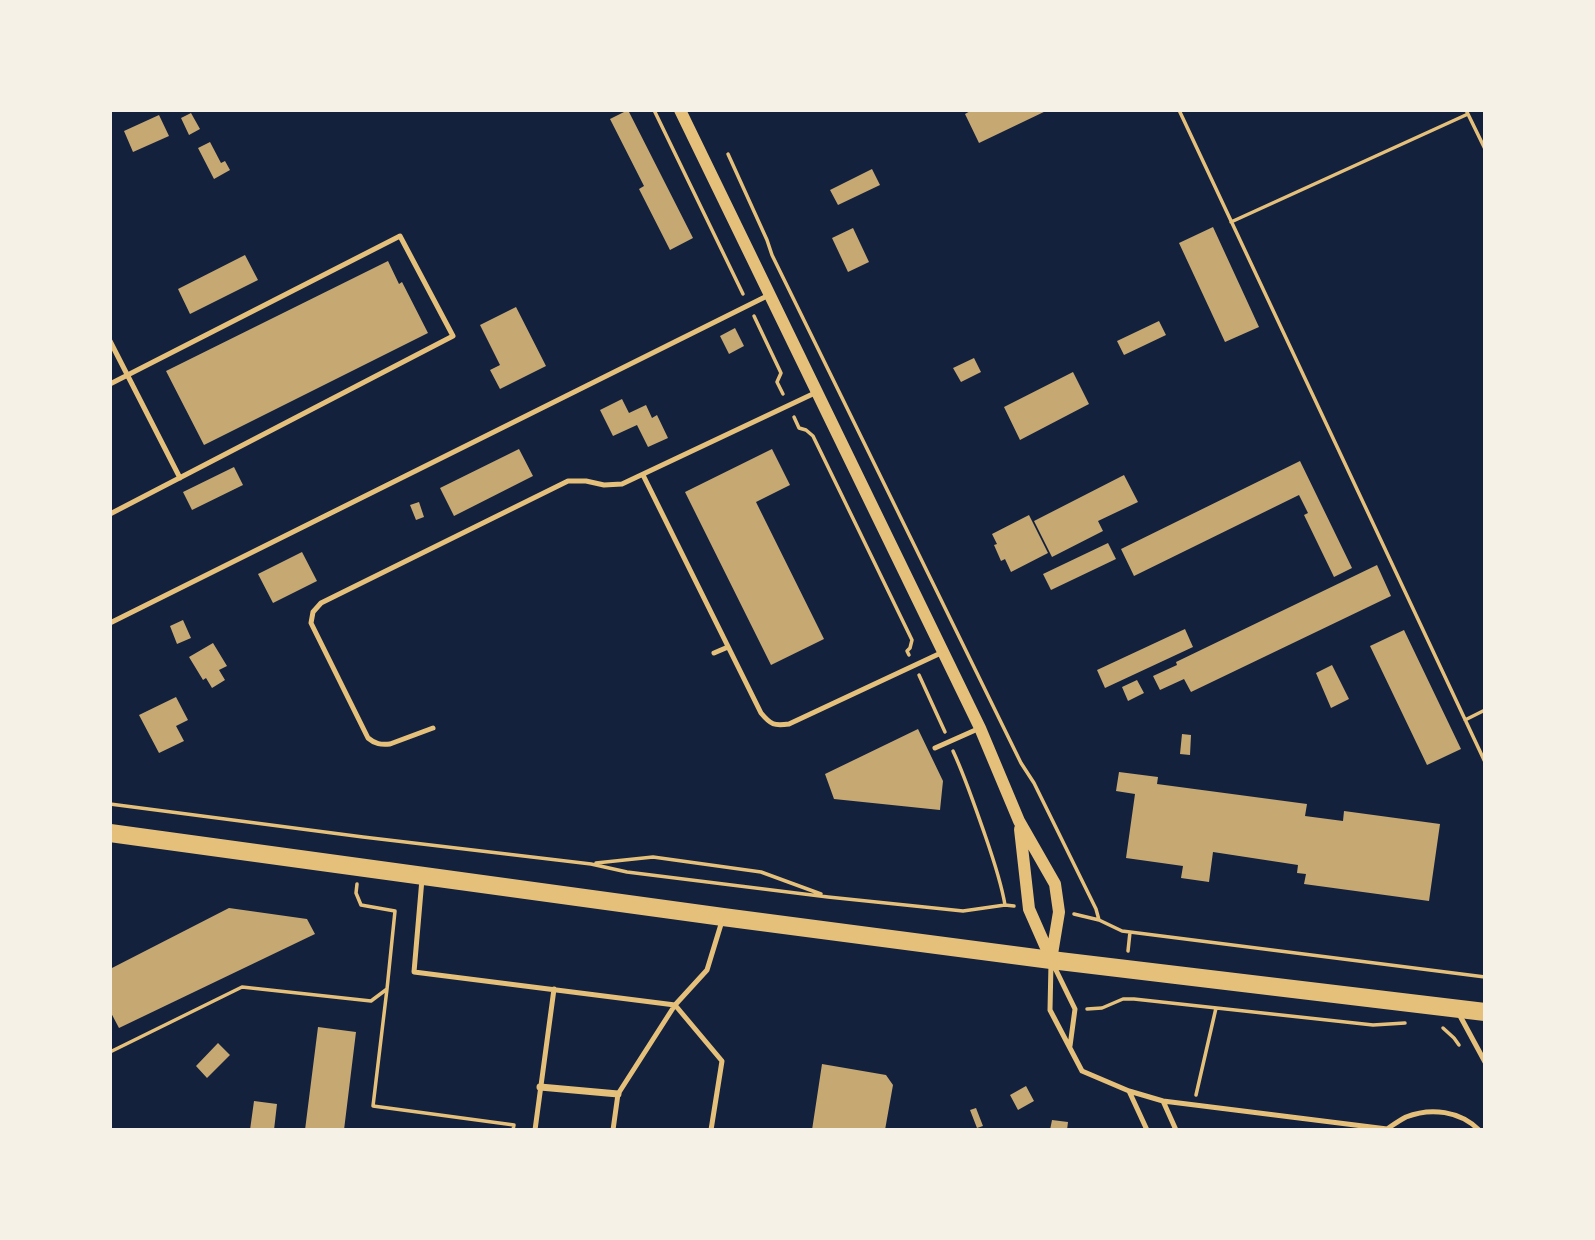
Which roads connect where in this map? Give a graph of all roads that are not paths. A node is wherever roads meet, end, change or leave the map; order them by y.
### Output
1 (680, 110) edge
2 (769, 295) junction
3 (110, 341) edge
4 (128, 376) junction
5 (110, 384) edge
6 (817, 392) junction
7 (643, 475) junction
8 (180, 478) junction
9 (110, 514) edge
10 (110, 623) edge
11 (728, 647) junction
12 (943, 652) junction
13 (714, 653) dead end
14 (432, 727) dead end
15 (980, 728) junction
16 (935, 748) dead end
17 (1019, 821) junction
18 (110, 833) edge
19 (422, 875) junction
20 (723, 918) junction
21 (1051, 960) junction
22 (554, 989) junction
23 (675, 1006) junction
24 (1456, 1008) junction
25 (1485, 1012) edge
26 (1070, 1046) junction
27 (1485, 1061) edge
28 (540, 1087) junction
29 (1129, 1091) junction
30 (618, 1094) junction
31 (1163, 1101) junction
32 (535, 1130) edge
33 (613, 1130) edge
34 (711, 1130) edge
35 (1147, 1130) edge
36 (1176, 1130) edge
37 (1387, 1130) edge
38 (1479, 1130) edge

1 - 2 street
2 - 6 street
2 - 10 lane
3 - 4 lane
4 - 5 lane
4 - 8 lane
4 - 8 lane
6 - 7 lane
6 - 12 street
7 - 11 lane
7 - 14 lane
8 - 9 lane
11 - 12 lane
11 - 13 lane
12 - 15 street
15 - 16 lane
15 - 17 street
17 - 21 street
17 - 21 street
18 - 19 main road
19 - 20 main road
19 - 22 lane
20 - 21 main road
20 - 23 lane
21 - 24 main road
21 - 26 lane
21 - 26 lane
22 - 23 lane
22 - 28 lane
23 - 30 lane
23 - 34 lane
24 - 25 main road
24 - 27 lane
26 - 29 lane
28 - 30 street
28 - 32 lane
29 - 31 lane
29 - 35 lane
30 - 33 lane
31 - 36 lane
31 - 37 lane
37 - 38 lane

